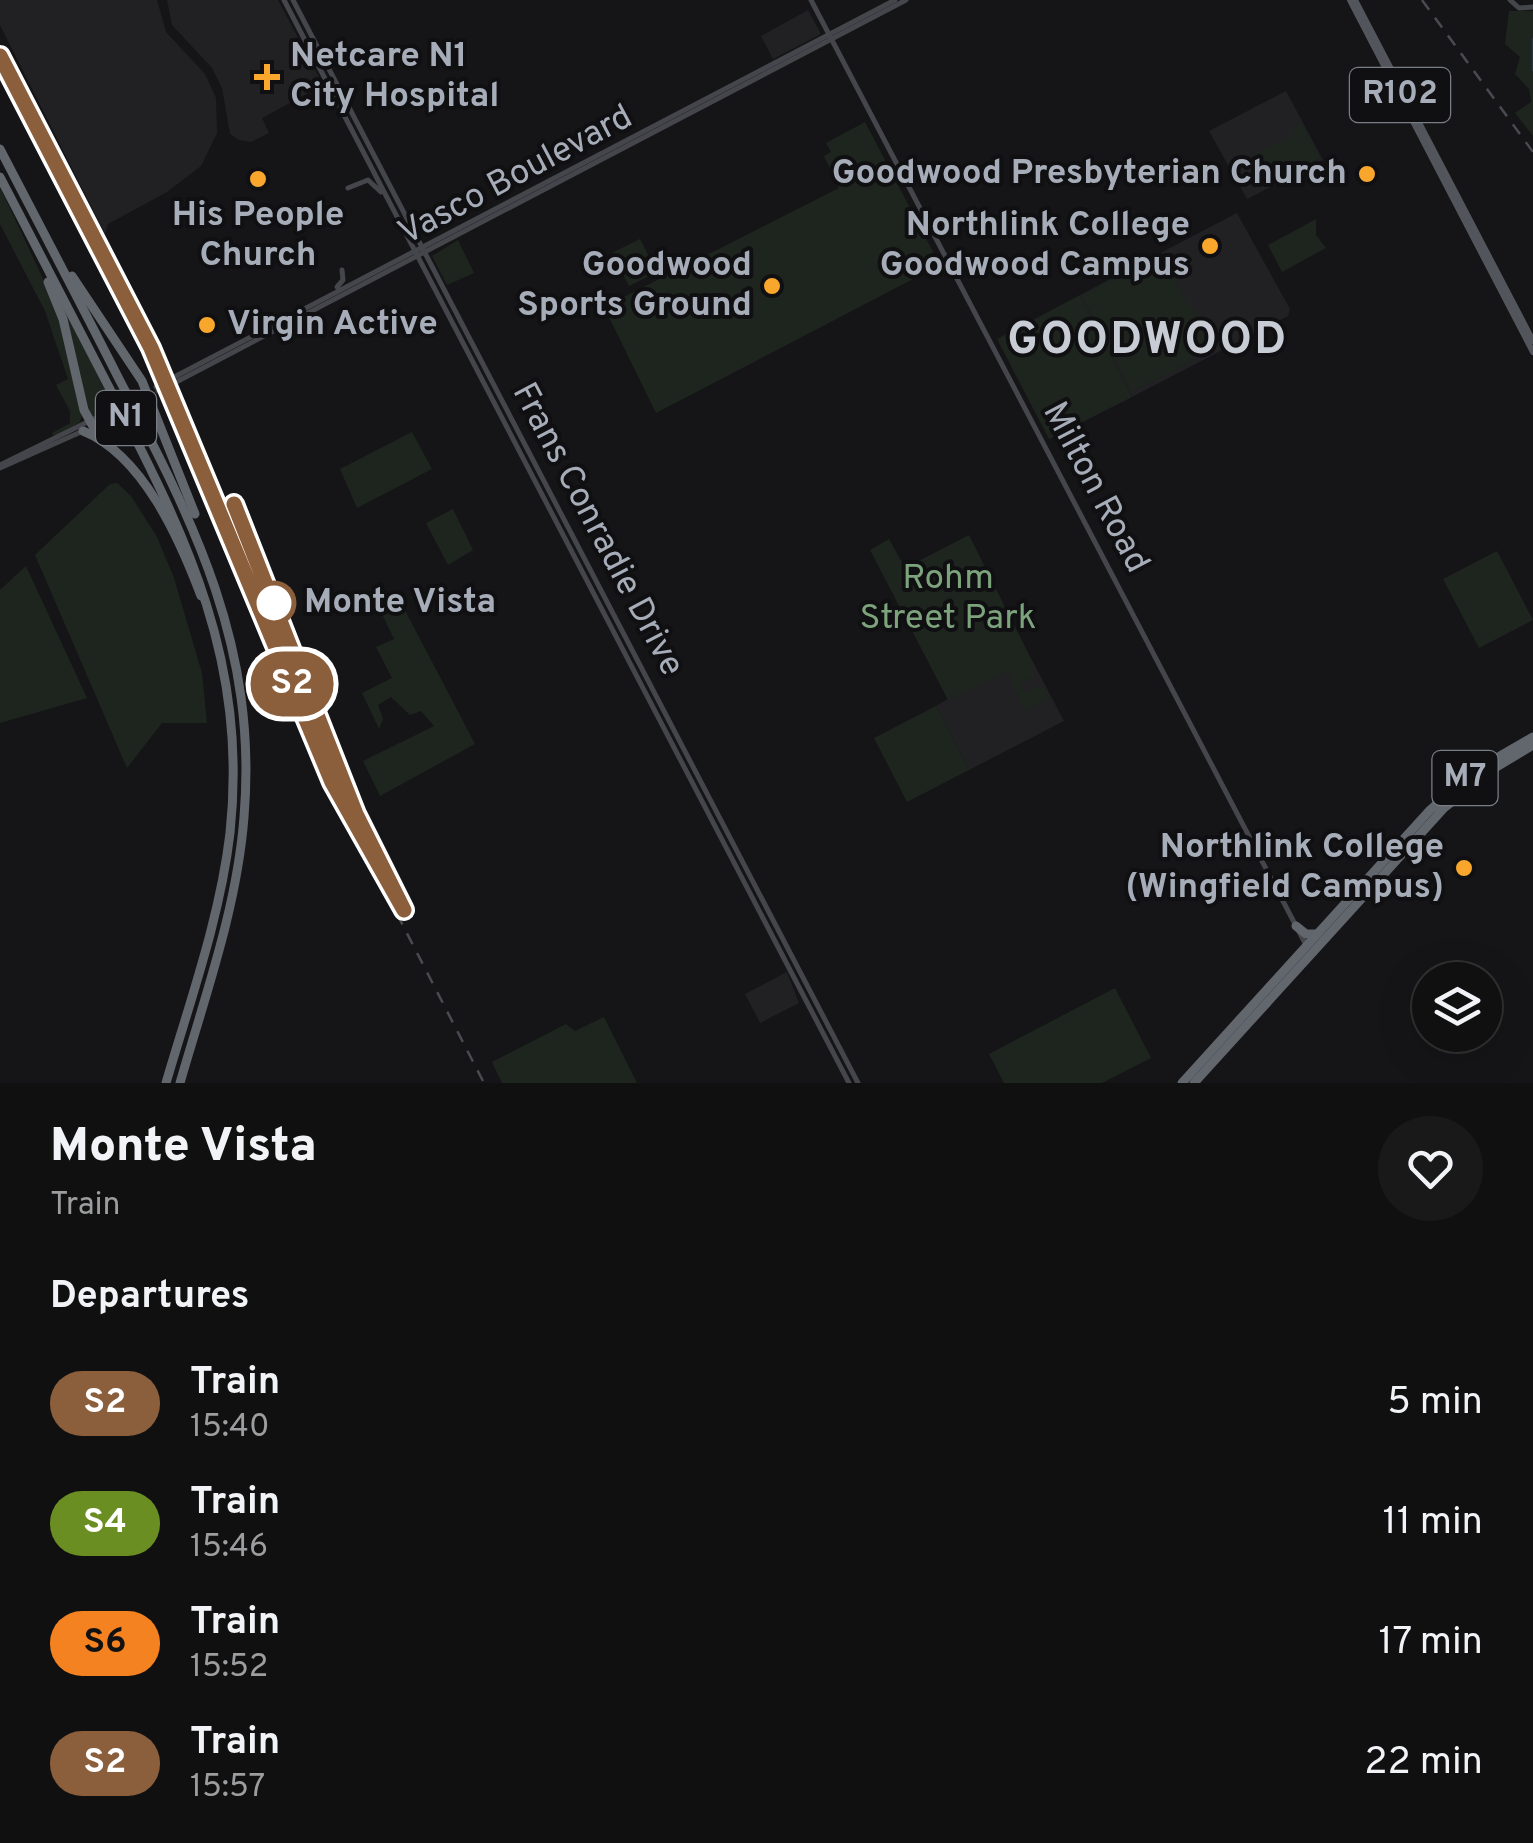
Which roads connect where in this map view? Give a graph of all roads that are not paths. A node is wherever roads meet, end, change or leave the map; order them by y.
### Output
1 (284, 0) edge
2 (293, 0) edge
3 (811, 0) edge
4 (895, 0) edge
5 (906, 0) edge
6 (1352, 0) edge
7 (1510, 0) edge
8 (1531, 7) edge
9 (830, 37) junction
10 (0, 149) edge
11 (0, 179) edge
12 (361, 181) junction
13 (348, 188) dead end
14 (360, 191) dead end
15 (389, 202) junction
16 (40, 227) junction
17 (419, 252) junction
18 (342, 270) dead end
19 (332, 293) junction
20 (1533, 341) edge
21 (1533, 352) edge
22 (179, 377) junction
23 (150, 392) junction
24 (93, 423) junction
25 (83, 431) junction
26 (100, 439) junction
27 (0, 467) edge
28 (219, 589) junction
29 (225, 670) junction
30 (1533, 738) edge
31 (1533, 746) edge
32 (1474, 772) junction
33 (1470, 786) junction
34 (1409, 833) junction
35 (1367, 892) junction
36 (1296, 926) junction
37 (1316, 934) junction
38 (1306, 945) junction
39 (1281, 988) junction
40 (166, 1083) edge
41 (180, 1083) edge
42 (849, 1083) edge
43 (858, 1083) edge
44 (1182, 1083) edge
45 (1194, 1083) edge

1 - 15 main road, Frans Conradie Drive
2 - 17 main road, Frans Conradie Drive
3 - 9 main road, Milton Road
4 - 9 main road, Vasco Boulevard
5 - 9 main road, Vasco Boulevard
6 - 20 main road, R102
6 - 21 main road, R102
7 - 8 main road
9 - 17 main road, Vasco Boulevard
9 - 36 main road, Milton Road
10 - 16 highway, N1
11 - 24 highway
11 - 29 highway, N1
12 - 13 main road
12 - 14 main road
12 - 15 main road
15 - 17 main road, Frans Conradie Drive
16 - 23 highway
16 - 28 highway, N1
17 - 19 main road, Vasco Boulevard
17 - 22 main road, Vasco Boulevard
17 - 42 main road, Frans Conradie Drive
17 - 43 main road, Frans Conradie Drive
18 - 19 main road
19 - 22 main road, Vasco Boulevard
22 - 23 main road, Vasco Boulevard, bridge
23 - 24 main road, Vasco Boulevard, bridge
23 - 28 highway
24 - 25 main road
24 - 26 highway
24 - 27 main road
25 - 26 highway
25 - 27 main road
26 - 29 highway
28 - 41 highway, N1
29 - 40 highway, N1
30 - 32 highway, M7
31 - 33 highway, M7
32 - 33 highway
32 - 34 highway, M7
33 - 34 highway
33 - 35 highway, M7
34 - 37 highway, M7
35 - 38 highway
35 - 39 highway, M7
36 - 37 highway
36 - 38 main road, Milton Road
37 - 38 highway, M7
38 - 39 highway
38 - 44 highway, M7
39 - 45 highway, M7

